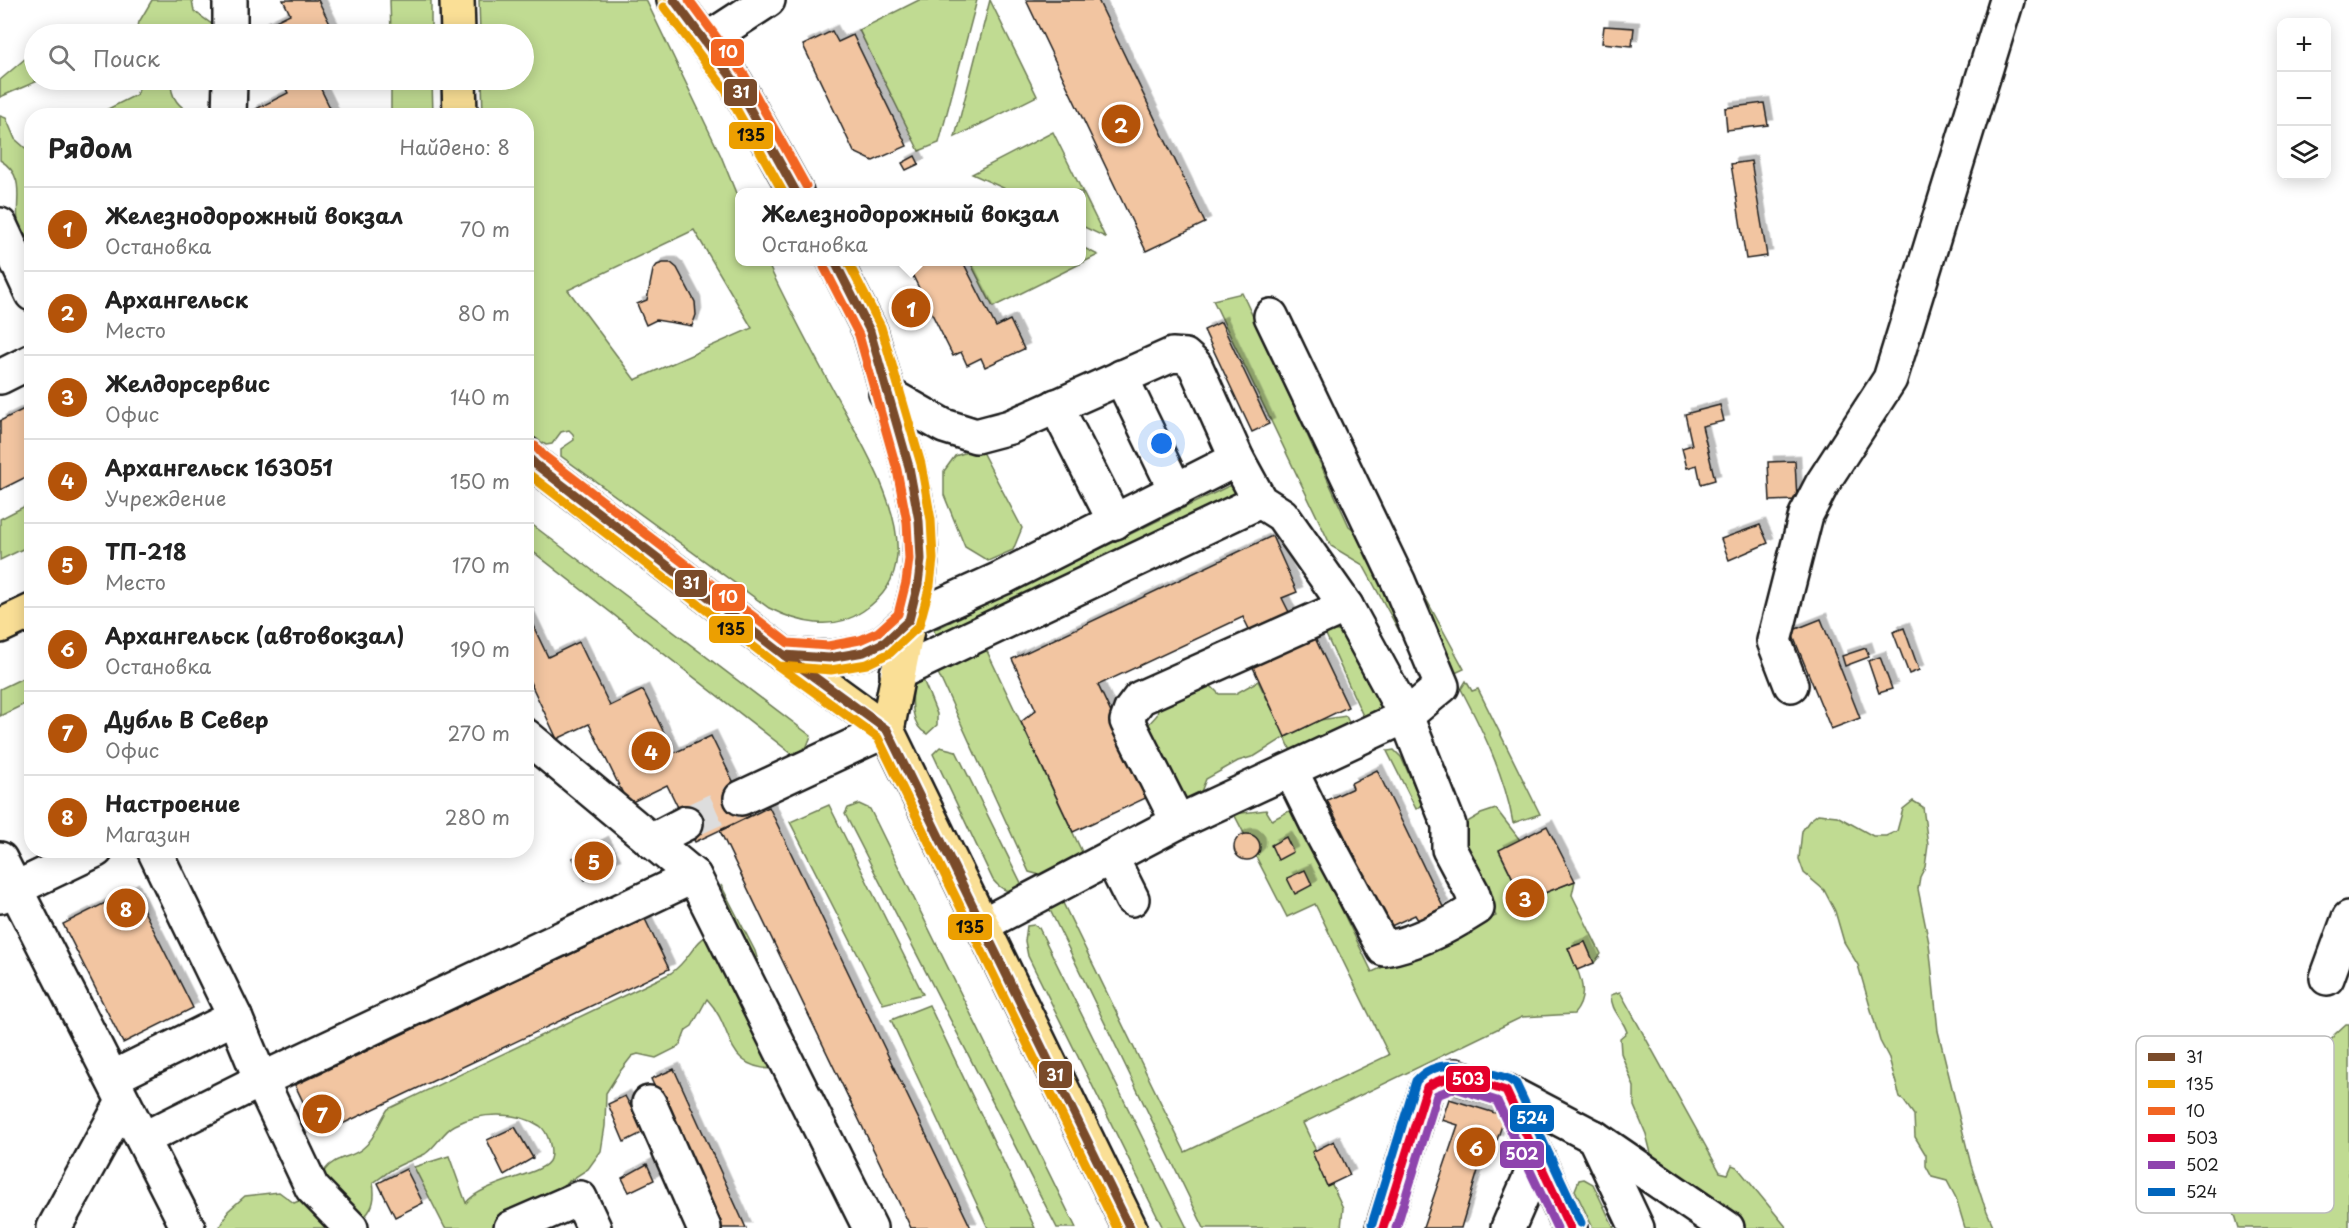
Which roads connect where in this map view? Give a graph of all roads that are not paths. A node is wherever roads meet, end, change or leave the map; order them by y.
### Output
1 (230, 0) edge
2 (457, 0) edge
3 (674, 0) edge
4 (768, 0) edge
5 (2007, 0) edge
6 (230, 24) edge
7 (458, 24) edge
8 (705, 40) junction
9 (230, 90) edge
10 (459, 90) edge
11 (229, 108) edge
12 (460, 108) edge
13 (794, 188) edge
14 (0, 225) edge
15 (838, 266) edge
16 (24, 277) edge
17 (1270, 316) dead end
18 (24, 365) edge
19 (0, 377) edge
20 (1121, 377) junction
21 (886, 393) junction
22 (1056, 406) junction
23 (1237, 459) junction
24 (534, 464) edge
25 (1176, 491) junction
26 (1260, 501) junction
27 (1115, 522) junction
28 (1346, 606) junction
29 (24, 615) edge
30 (909, 620) junction
31 (0, 626) edge
32 (784, 655) junction
33 (897, 673) junction
34 (1791, 685) dead end
35 (1406, 716) junction
36 (887, 730) junction
37 (534, 743) edge
38 (1292, 771) junction
39 (741, 798) tunnel mouth
40 (1178, 822) junction
41 (686, 823) tunnel mouth
42 (651, 841) junction
43 (1111, 857) junction
44 (79, 858) edge
45 (158, 858) edge
46 (0, 859) edge
47 (694, 876) junction
48 (8, 892) edge
49 (1132, 899) dead end
50 (2349, 918) edge
51 (982, 926) junction
52 (2327, 978) dead end
53 (235, 1017) junction
54 (261, 1080) junction
55 (118, 1090) junction
56 (1506, 1091) junction
57 (649, 1103) dead end
58 (1594, 1137) junction
59 (143, 1139) junction
60 (1538, 1159) junction
61 (1558, 1219) edge
62 (54, 1228) edge
63 (188, 1228) edge
64 (351, 1228) edge
65 (511, 1228) edge
66 (594, 1228) edge
67 (704, 1228) edge
68 (870, 1228) edge
69 (1130, 1228) edge
70 (1383, 1228) edge
71 (1508, 1228) edge
72 (1637, 1228) edge
73 (1727, 1228) edge

1 - 6 lane
2 - 7 main road
3 - 8 main road
4 - 8 lane
5 - 34 lane
8 - 13 main road
9 - 11 lane
10 - 12 main road
14 - 16 lane
15 - 21 main road
17 - 35 lane
18 - 19 lane
20 - 22 lane
20 - 23 lane
20 - 25 lane
21 - 22 lane
21 - 30 main road
22 - 27 lane
23 - 25 lane
23 - 26 lane
24 - 32 main road
25 - 27 lane
26 - 28 lane
26 - 33 lane
27 - 30 lane
28 - 35 lane
28 - 40 lane
29 - 31 main road
30 - 32 main road
30 - 33 main road
32 - 36 main road
33 - 36 main road
35 - 38 lane
35 - 38 lane
36 - 39 lane
36 - 51 main road
37 - 42 lane
38 - 40 lane
40 - 43 lane
41 - 42 lane
42 - 47 lane
43 - 49 lane
43 - 51 lane
44 - 48 lane
45 - 53 lane
46 - 48 lane
47 - 54 lane
47 - 68 lane
48 - 55 lane
50 - 52 lane
51 - 69 main road
53 - 54 lane
53 - 55 lane
54 - 59 lane
54 - 64 lane
55 - 59 lane
55 - 62 lane
56 - 58 lane
56 - 60 lane
56 - 70 lane
57 - 67 lane
58 - 72 lane
58 - 73 lane
59 - 63 lane
60 - 61 lane
60 - 71 lane
65 - 66 lane

